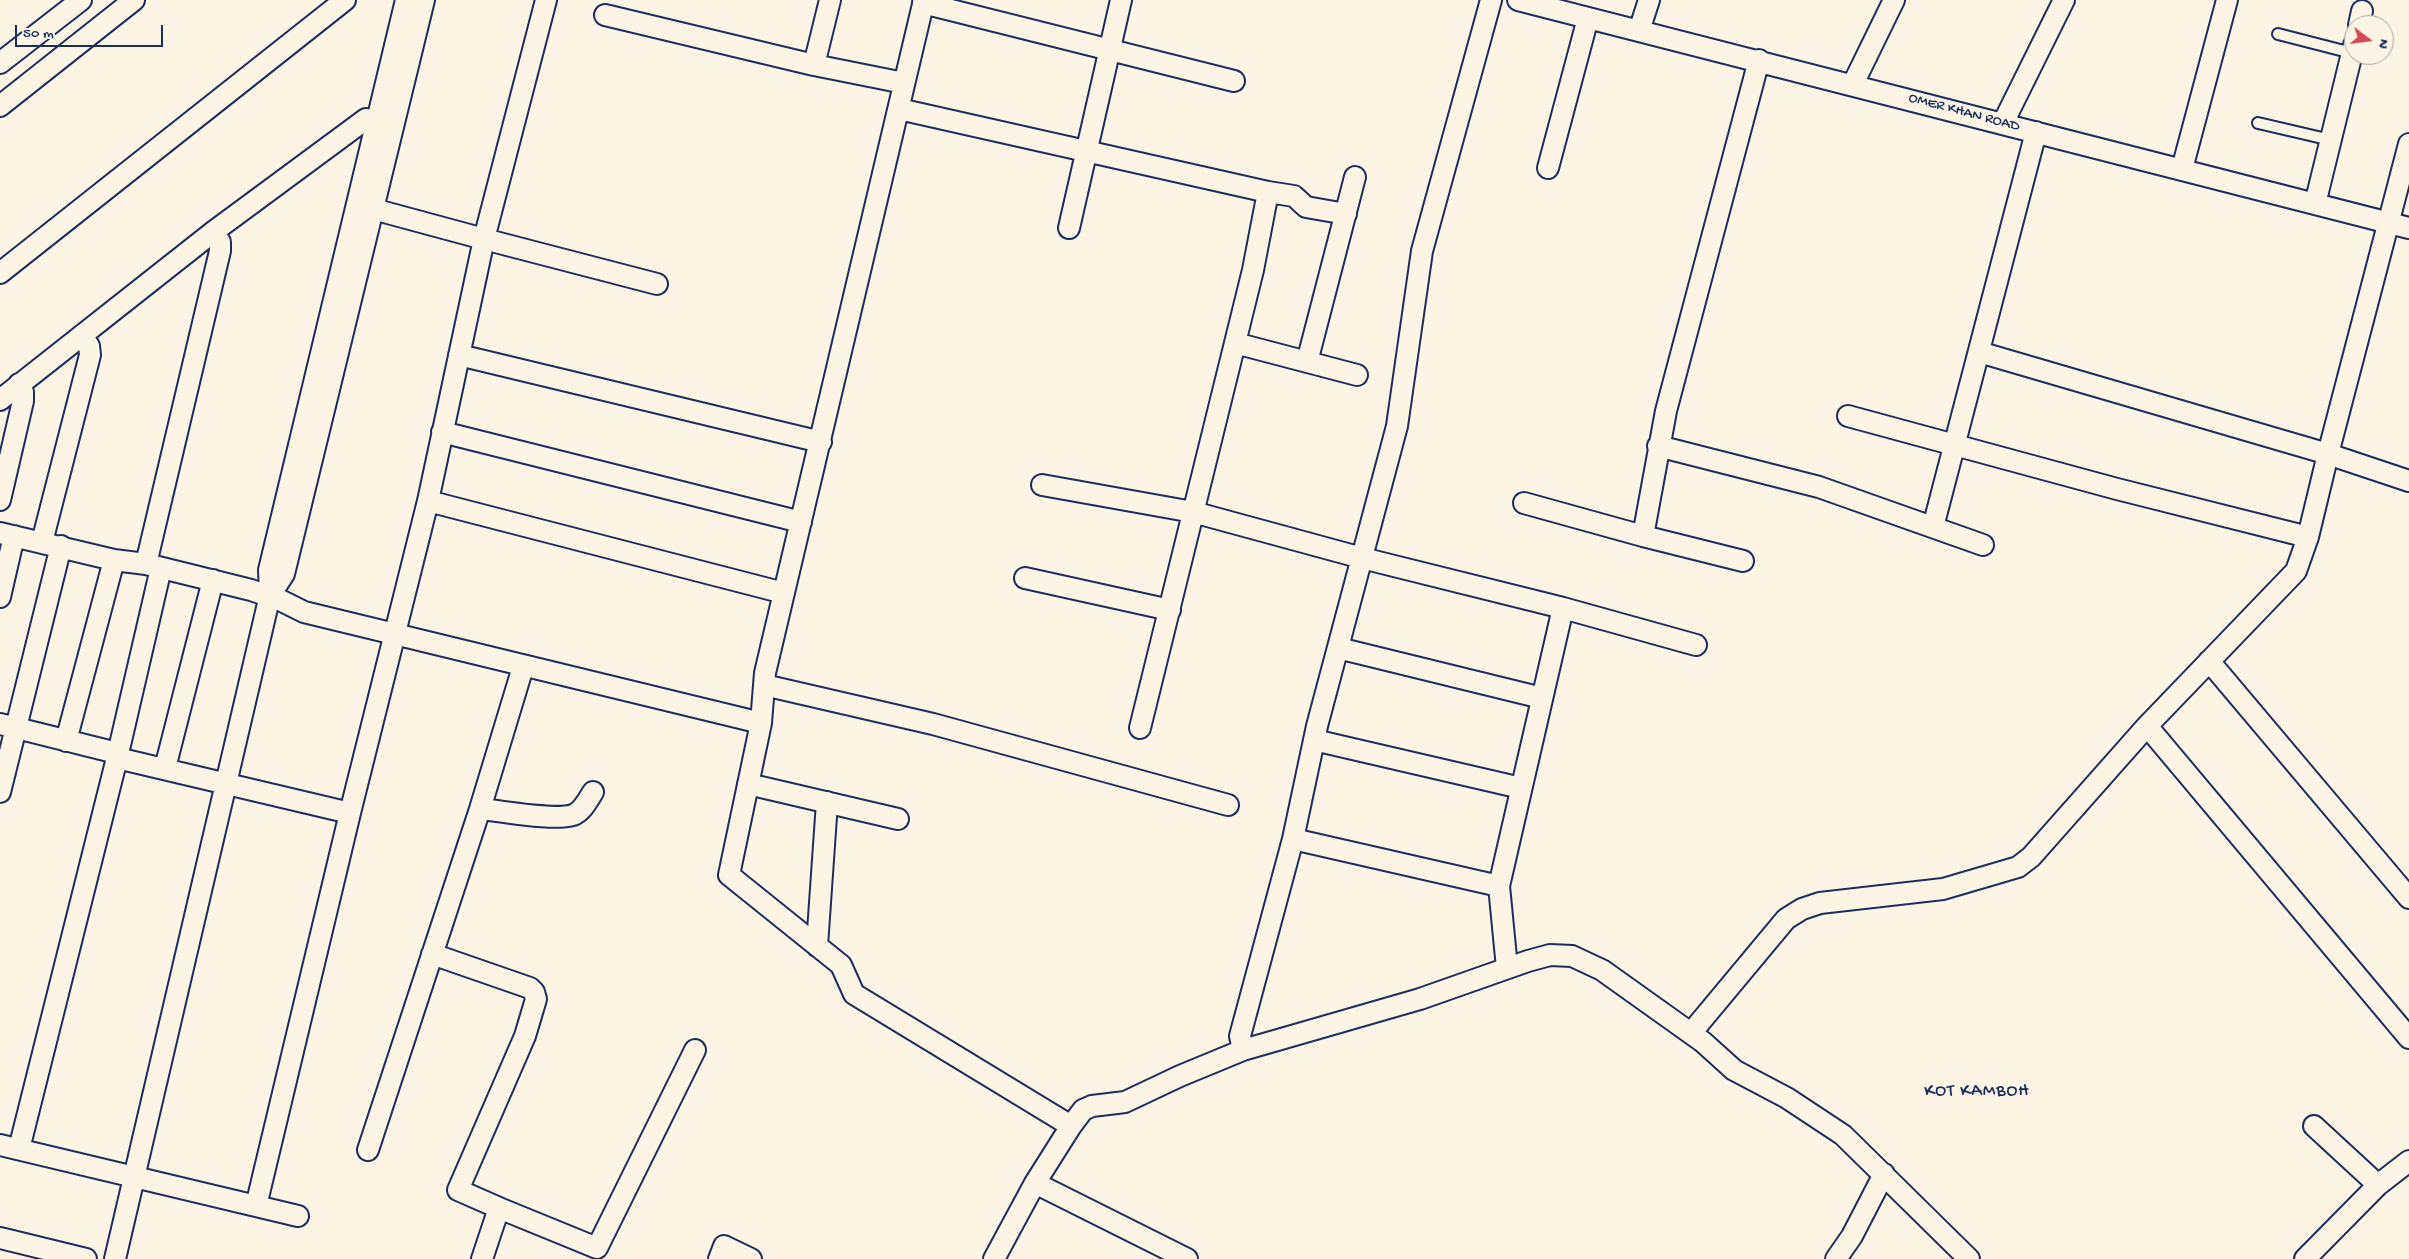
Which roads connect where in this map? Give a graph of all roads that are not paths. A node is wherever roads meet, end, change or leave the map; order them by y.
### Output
1 (81, 0) edge
2 (134, 0) edge
3 (345, 0) edge
4 (406, 0) edge
5 (424, 0) edge
6 (546, 0) edge
7 (830, 0) edge
8 (1121, 0) edge
9 (1491, 0) edge
10 (1518, 0) edge
11 (1649, 0) edge
12 (1894, 0) edge
13 (2064, 0) edge
14 (2227, 0) edge
15 (923, 2) edge
16 (605, 15) dead end
17 (1588, 18) junction
18 (1639, 31) junction
19 (2278, 34) dead end
20 (2344, 47) edge
21 (1110, 49) junction
22 (1759, 60) junction
23 (0, 63) edge
24 (814, 65) junction
25 (2349, 65) edge
26 (1234, 80) dead end
27 (904, 83) junction
28 (1853, 84) junction
29 (0, 106) edge
30 (898, 109) junction
31 (376, 121) junction
32 (2003, 123) junction
33 (2258, 123) dead end
34 (2036, 132) junction
35 (2331, 140) junction
36 (2409, 144) edge
37 (1086, 151) junction
38 (1548, 168) dead end
39 (2182, 169) junction
40 (1355, 177) dead end
41 (1268, 192) junction
42 (2315, 204) junction
43 (373, 209) junction
44 (1346, 214) junction
45 (2388, 222) junction
46 (1069, 228) dead end
47 (2409, 228) edge
48 (213, 232) junction
49 (484, 239) junction
50 (0, 273) edge
51 (657, 284) dead end
52 (82, 336) junction
53 (1235, 343) junction
54 (1979, 352) junction
55 (459, 355) junction
56 (1307, 362) junction
57 (1357, 375) dead end
58 (19, 384) junction
59 (0, 400) edge
60 (1848, 416) dead end
61 (442, 432) junction
62 (821, 442) junction
63 (1955, 445) junction
64 (1658, 446) junction
65 (2328, 454) junction
66 (2409, 481) edge
67 (1042, 485) dead end
68 (0, 500) edge
69 (428, 501) junction
70 (1524, 503) dead end
71 (1193, 512) junction
72 (801, 522) junction
73 (1934, 527) junction
74 (7, 535) edge
75 (1643, 536) junction
76 (2308, 537) junction
77 (52, 544) junction
78 (1983, 545) dead end
79 (1362, 558) junction
80 (114, 560) junction
81 (1743, 561) dead end
82 (153, 566) junction
83 (1026, 578) dead end
84 (213, 580) junction
85 (784, 593) junction
86 (270, 595) junction
87 (0, 597) edge
88 (1563, 608) junction
89 (1170, 610) junction
90 (393, 633) junction
91 (1696, 645) dead end
92 (1338, 648) junction
93 (2209, 661) junction
94 (523, 667) junction
95 (764, 685) junction
96 (1542, 698) junction
97 (761, 723) junction
98 (8, 726) edge
99 (2146, 726) junction
100 (1140, 728) dead end
101 (1314, 740) junction
102 (66, 741) junction
103 (117, 755) junction
104 (165, 768) junction
105 (225, 782) junction
106 (748, 784) junction
107 (1521, 788) junction
108 (0, 792) edge
109 (593, 792) dead end
110 (827, 802) junction
111 (1228, 805) dead end
112 (480, 808) junction
113 (350, 813) junction
114 (898, 819) dead end
115 (1293, 839) junction
116 (1499, 886) junction
117 (2409, 898) edge
118 (817, 946) junction
119 (432, 954) junction
120 (1507, 968) junction
121 (1691, 1033) junction
122 (2409, 1038) edge
123 (695, 1050) dead end
124 (1243, 1050) junction
125 (1070, 1126) junction
126 (2314, 1126) dead end
127 (9, 1147) edge
128 (368, 1150) dead end
129 (2409, 1161) edge
130 (1884, 1174) junction
131 (133, 1176) junction
132 (1036, 1183) junction
133 (2378, 1185) junction
134 (256, 1206) junction
135 (499, 1208) junction
136 (298, 1216) dead end
137 (0, 1238) edge
138 (86, 1259) edge
139 (115, 1259) edge
140 (482, 1259) edge
141 (720, 1259) edge
142 (751, 1259) edge
143 (994, 1259) edge
144 (1187, 1259) edge
145 (1836, 1259) edge
146 (1969, 1259) edge
147 (2305, 1259) edge

1 - 23 street
2 - 29 street
3 - 50 street
4 - 31 street
5 - 43 street
6 - 49 street
7 - 24 street
8 - 21 street
9 - 79 street
10 - 17 street, OMER KHAN ROAD
11 - 18 street
12 - 28 street
13 - 32 street
14 - 39 street
15 - 21 street
15 - 27 street
16 - 24 street
17 - 18 street, OMER KHAN ROAD
17 - 38 street
18 - 22 street, OMER KHAN ROAD
19 - 20 lane
21 - 26 street
21 - 37 street
22 - 28 street, OMER KHAN ROAD
22 - 64 street
24 - 27 street
25 - 35 street
27 - 30 street
28 - 32 street, OMER KHAN ROAD
30 - 37 street
30 - 62 street
31 - 48 street
31 - 86 street
32 - 34 street, OMER KHAN ROAD
33 - 35 lane
34 - 39 street, OMER KHAN ROAD
34 - 54 street
35 - 42 street
36 - 45 street
37 - 41 street
37 - 46 street
39 - 42 street, OMER KHAN ROAD
40 - 44 street
41 - 44 street
41 - 53 street
42 - 45 street, OMER KHAN ROAD
43 - 49 street
43 - 86 street
44 - 56 street
45 - 47 street, OMER KHAN ROAD
45 - 65 street
48 - 52 street
48 - 82 street
49 - 51 street
49 - 55 street
52 - 58 street
52 - 77 street
53 - 56 street
53 - 71 street
54 - 63 street
54 - 65 street
55 - 61 street
55 - 62 street
56 - 57 street
58 - 59 street
58 - 68 street
60 - 63 street
61 - 69 street
61 - 72 street
62 - 72 street
63 - 73 street
63 - 76 street
64 - 73 street
64 - 75 street
65 - 66 street
65 - 76 street
67 - 71 street
69 - 85 street
69 - 90 street
70 - 75 street
71 - 79 street
71 - 89 street
72 - 85 street
73 - 78 street
74 - 77 street
74 - 87 street
75 - 81 street
76 - 93 street
77 - 80 street
77 - 98 street
79 - 88 street
79 - 92 street
80 - 82 street
80 - 102 street
82 - 84 street
82 - 103 street
83 - 89 street
84 - 86 street
84 - 104 street
85 - 95 street
86 - 90 street
86 - 105 street
88 - 91 street
88 - 96 street
89 - 100 street
90 - 94 street
90 - 113 street
92 - 96 street
92 - 101 street
93 - 99 street
93 - 117 street
94 - 97 street
94 - 112 street
95 - 97 street
95 - 111 street
96 - 107 street
97 - 106 street
98 - 102 street
98 - 108 street
99 - 121 street
99 - 122 street
101 - 107 street
101 - 115 street
102 - 103 street
103 - 104 street
103 - 127 street
104 - 105 street
105 - 113 street
105 - 131 street
106 - 110 street
106 - 118 street
107 - 116 street
109 - 112 street
110 - 114 street
110 - 118 street
112 - 119 street
113 - 134 street
115 - 116 street
115 - 124 street
116 - 120 street
118 - 125 street
119 - 128 street
119 - 135 street
120 - 121 street
120 - 124 street
121 - 130 street
123 - 135 street
124 - 125 street
125 - 132 street
126 - 133 street
127 - 131 street
129 - 133 street
130 - 145 street
130 - 146 street
131 - 134 street
131 - 139 street
132 - 143 street
132 - 144 street
133 - 147 street
134 - 136 street
135 - 140 street
137 - 138 street
141 - 142 street

